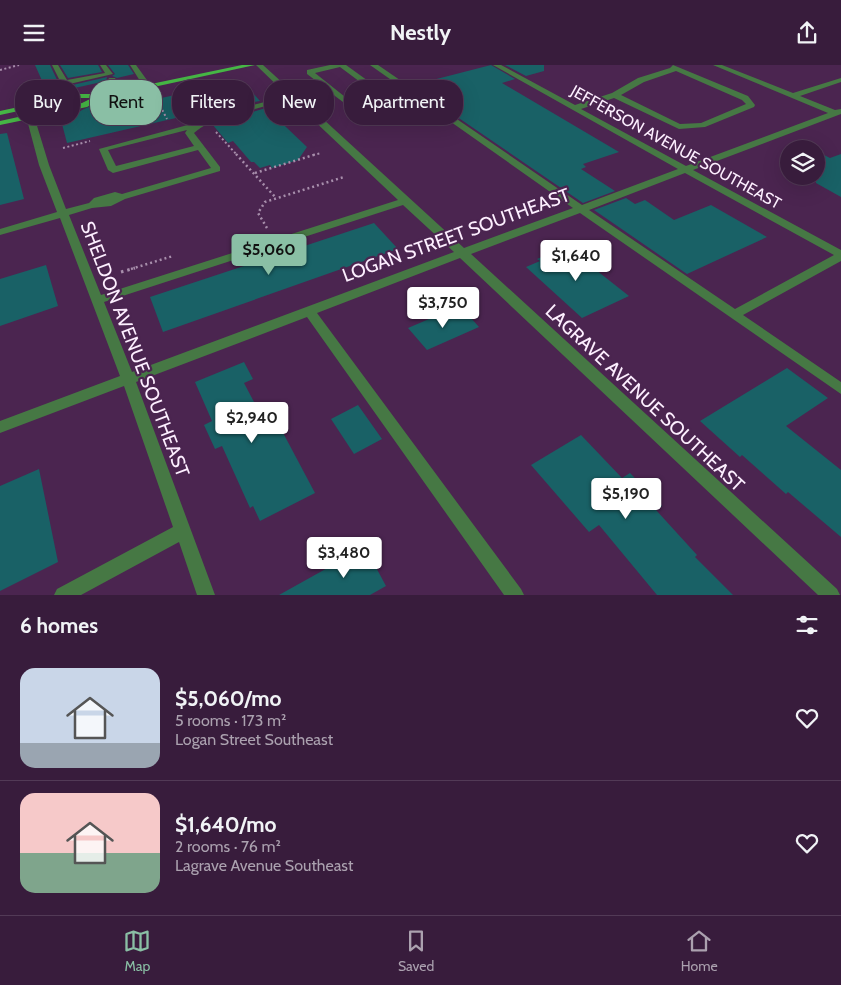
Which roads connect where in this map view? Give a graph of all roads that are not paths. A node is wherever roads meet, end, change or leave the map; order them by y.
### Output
1 (55, 65) edge
2 (103, 65) edge
3 (132, 65) edge
4 (252, 65) edge
5 (259, 65) edge
6 (341, 65) edge
7 (373, 65) edge
8 (496, 65) edge
9 (696, 65) edge
10 (716, 65) edge
11 (677, 67) edge
12 (143, 80) edge
13 (275, 80) edge
14 (321, 80) edge
15 (841, 80) edge
16 (162, 84) edge
17 (334, 90) edge
18 (615, 95) junction
19 (793, 96) junction
20 (575, 108) junction
21 (15, 110) edge
22 (838, 112) edge
23 (0, 113) edge
24 (15, 120) edge
25 (0, 123) edge
26 (33, 125) edge
27 (198, 125) joint
28 (324, 125) edge
29 (200, 147) junction
30 (687, 170) junction
31 (404, 201) junction
32 (582, 209) junction
33 (63, 213) junction
34 (0, 233) edge
35 (462, 255) junction
36 (841, 256) edge
37 (97, 300) junction
38 (309, 311) junction
39 (734, 315) junction
40 (128, 379) junction
41 (841, 389) edge
42 (0, 427) edge
43 (183, 531) junction
44 (63, 595) edge
45 (206, 595) edge
46 (514, 595) edge
47 (831, 595) edge

1 - 2 street
3 - 12 street
4 - 16 main road
5 - 13 street, LAGRAVE AVENUE SOUTHEAST
6 - 14 street
6 - 17 street
7 - 32 street
8 - 20 street, JEFFERSON AVENUE SOUTHEAST
9 - 11 street
10 - 19 street
11 - 18 street
11 - 18 street
15 - 19 street
18 - 20 street
19 - 22 street
20 - 30 street, JEFFERSON AVENUE SOUTHEAST
21 - 23 main road
22 - 30 street, LOGAN STREET SOUTHEAST
24 - 25 main road
26 - 33 street, SHELDON AVENUE SOUTHEAST
27 - 29 street
27 - 29 street
28 - 31 street, LAGRAVE AVENUE SOUTHEAST
29 - 33 street
30 - 32 street, LOGAN STREET SOUTHEAST
30 - 36 street, JEFFERSON AVENUE SOUTHEAST
31 - 35 street, LAGRAVE AVENUE SOUTHEAST
31 - 37 street
32 - 35 street, LOGAN STREET SOUTHEAST
32 - 39 street
33 - 34 street
33 - 37 street, SHELDON AVENUE SOUTHEAST
35 - 38 street, LOGAN STREET SOUTHEAST
35 - 47 street, LAGRAVE AVENUE SOUTHEAST
36 - 39 street
37 - 40 street, SHELDON AVENUE SOUTHEAST
38 - 40 street, LOGAN STREET SOUTHEAST
38 - 46 street
39 - 41 street
40 - 42 street, LOGAN STREET SOUTHEAST
40 - 43 street, SHELDON AVENUE SOUTHEAST
43 - 44 street
43 - 45 street, SHELDON AVENUE SOUTHEAST

